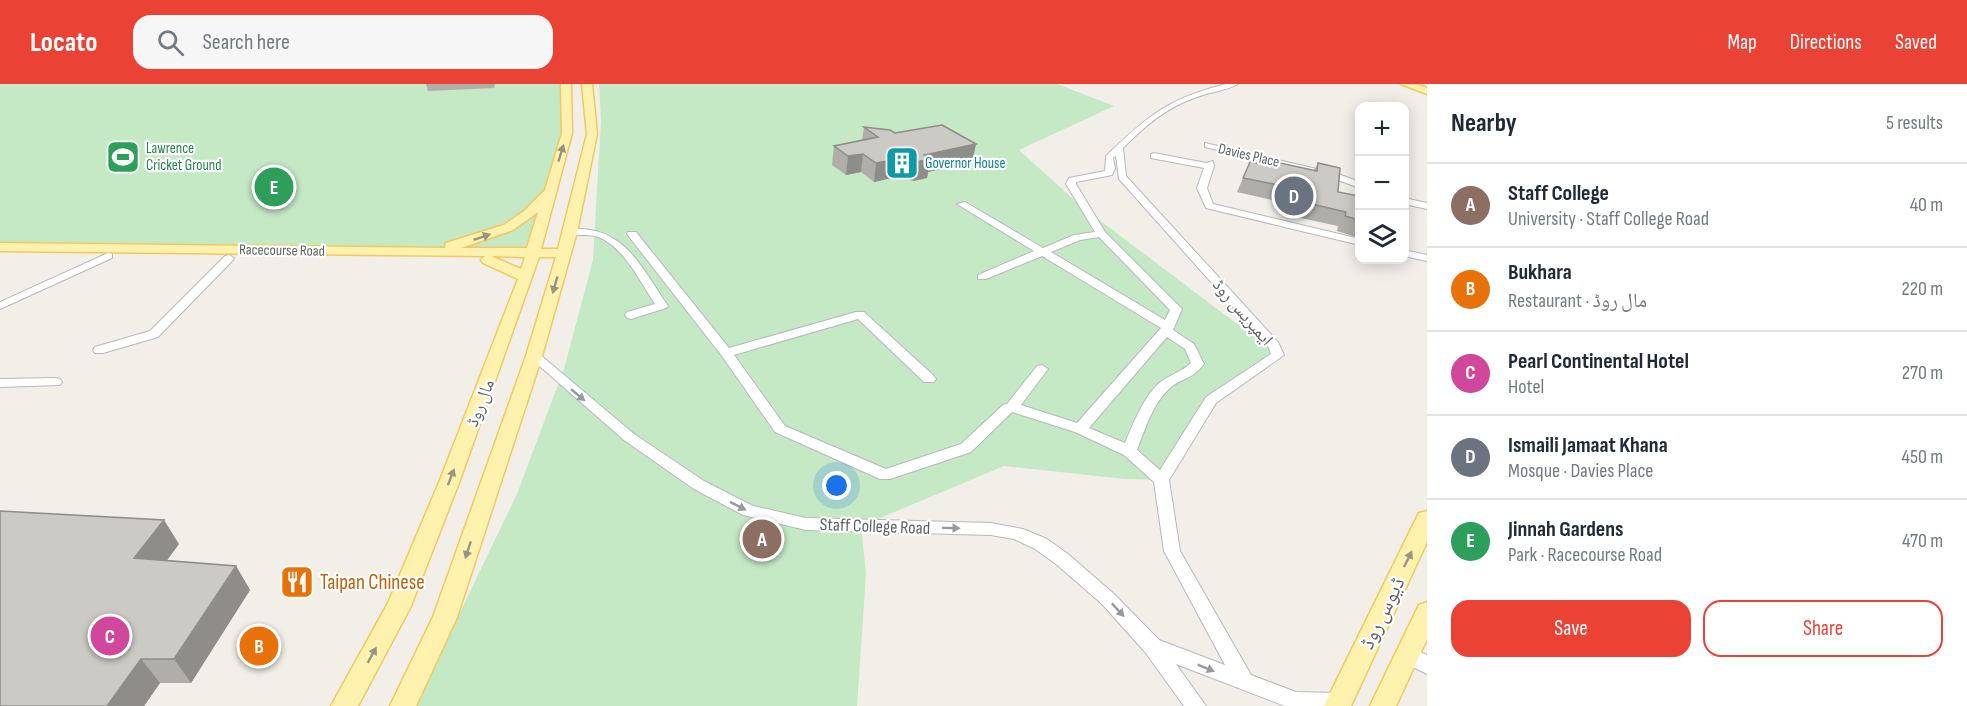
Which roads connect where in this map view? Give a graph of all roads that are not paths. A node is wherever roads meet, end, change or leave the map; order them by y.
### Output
1 (566, 84) edge
2 (587, 84) edge
3 (1234, 84) edge
4 (1406, 84) edge
5 (1427, 91) edge
6 (1208, 145) dead end
7 (1119, 148) junction
8 (1154, 156) dead end
9 (1355, 184) edge
10 (549, 193) junction
11 (1409, 202) edge
12 (962, 204) dead end
13 (1427, 206) edge
14 (570, 232) junction
15 (632, 234) dead end
16 (1101, 234) junction
17 (1355, 241) edge
18 (0, 247) edge
19 (1043, 251) junction
20 (426, 252) junction
21 (1409, 254) edge
22 (0, 255) edge
23 (108, 256) junction
24 (563, 257) junction
25 (229, 258) junction
26 (1427, 258) edge
27 (530, 264) junction
28 (982, 277) dead end
29 (0, 306) edge
30 (631, 315) dead end
31 (1167, 328) junction
32 (99, 350) dead end
33 (726, 353) junction
34 (534, 356) junction
35 (1042, 369) dead end
36 (929, 379) dead end
37 (55, 382) dead end
38 (0, 383) edge
39 (1012, 407) junction
40 (1080, 429) junction
41 (1129, 451) junction
42 (1161, 480) junction
43 (1427, 519) edge
44 (1427, 612) edge
45 (1152, 646) junction
46 (1418, 660) edge
47 (1245, 683) junction
48 (1338, 704) edge
49 (1196, 705) edge
50 (344, 706) edge
51 (403, 706) edge
52 (1383, 706) edge

10 -> 1 main road, مال روڈ
2 - 14 main road, مال روڈ
3 - 7 street
4 - 5 main road
6 - 9 street, Davies Place
7 - 16 street
7 - 42 street, ایمپریس روڈ
8 - 17 street
20 -> 10 main road
10 - 27 main road, مال روڈ
11 - 13 street
12 - 19 street
14 - 24 main road, مال روڈ
14 - 30 street
15 - 33 street
16 - 19 street
16 - 31 street
18 - 20 main road, Racecourse Road
19 - 28 street
19 - 31 street
20 - 27 main road, Racecourse Road
21 - 26 street
22 - 23 main road, Racecourse Road
23 - 25 main road, Racecourse Road
23 - 29 street
24 - 27 main road, Racecourse Road
24 -> 34 main road, مال روڈ
25 - 27 main road, Racecourse Road
25 - 32 street
50 -> 27 main road, مال روڈ
31 - 40 street
31 - 41 street
33 - 36 street
33 - 39 street
34 -> 45 street, Staff College Road
34 -> 51 main road, مال روڈ
35 - 39 street
37 - 38 street
39 - 40 street
40 - 41 street
41 - 42 street
42 - 47 street
48 -> 43 main road, ڈیوس روڈ
44 - 46 main road
45 -> 47 street
45 - 49 street, Staff College Road
46 - 52 main road
47 - 48 street

